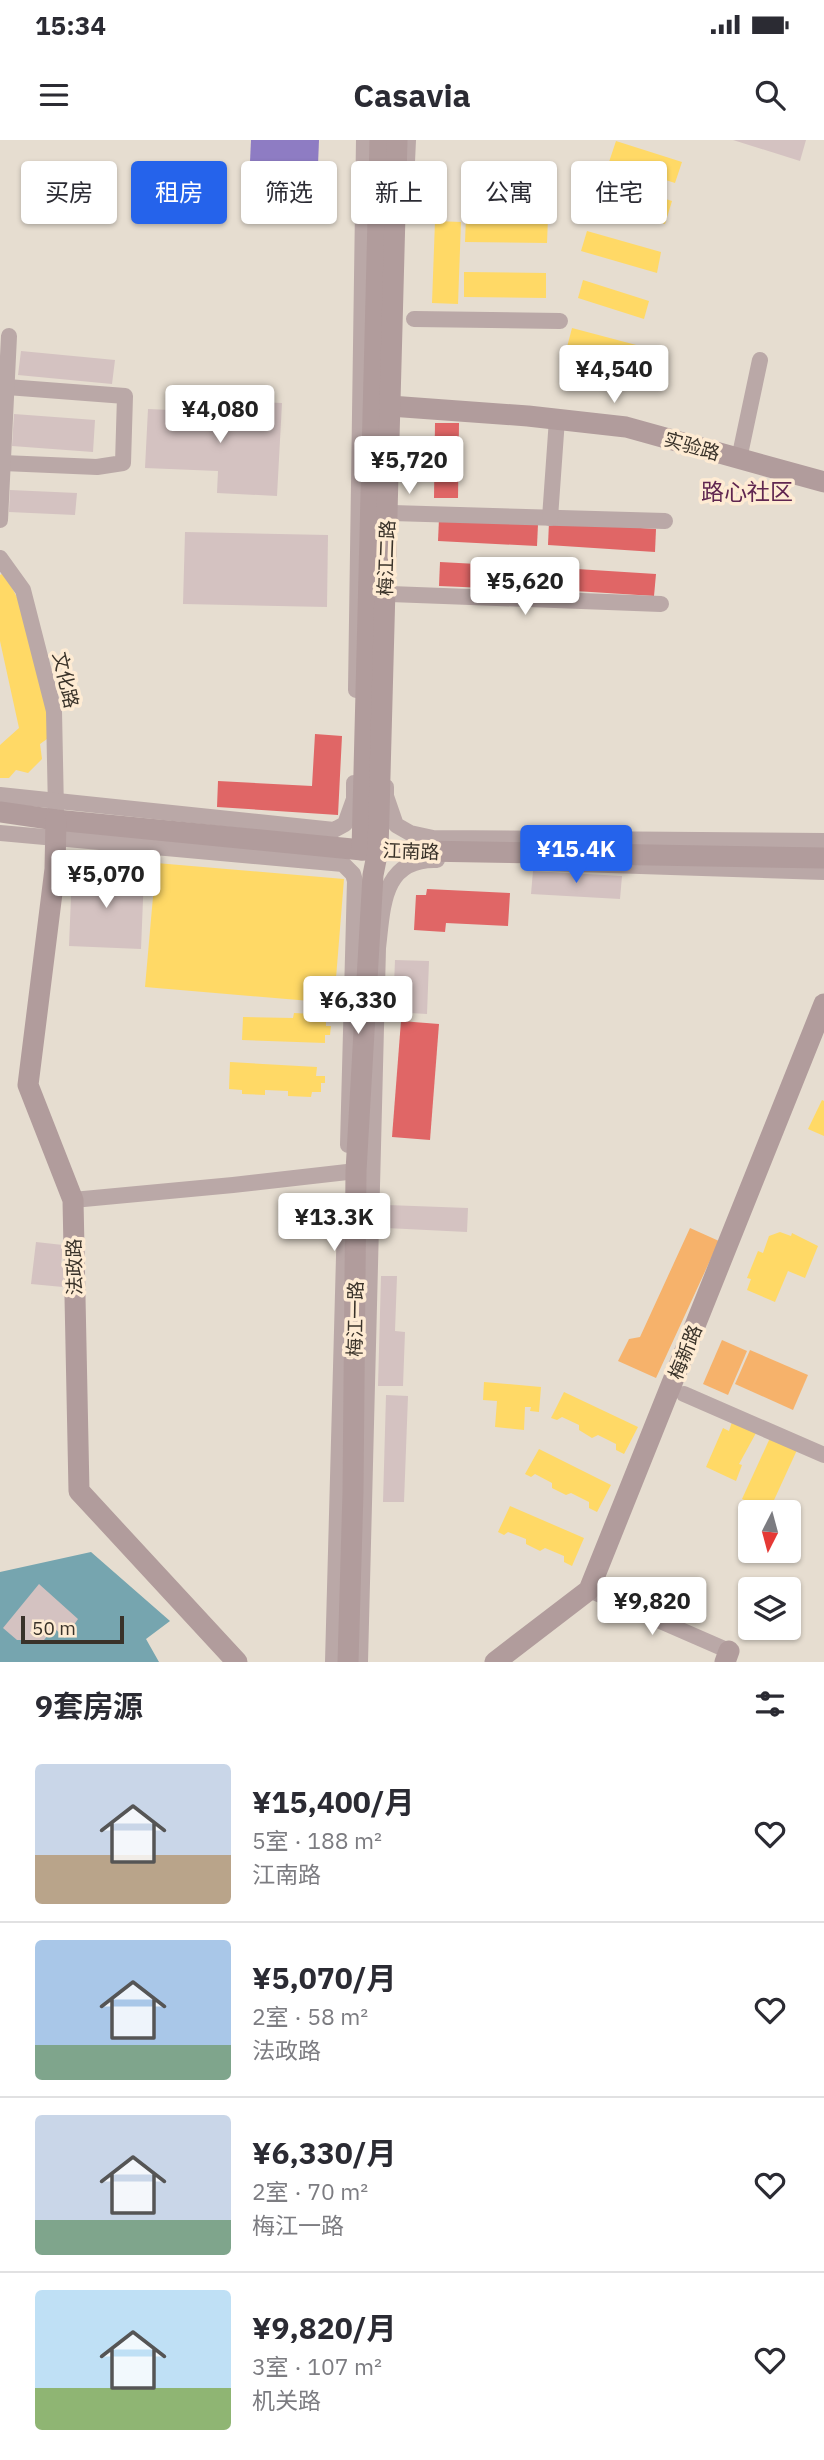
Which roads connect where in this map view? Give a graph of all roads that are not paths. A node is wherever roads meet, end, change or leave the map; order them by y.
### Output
1 (364, 140) edge
2 (380, 140) edge
3 (397, 140) edge
4 (408, 140) edge
5 (414, 320) dead end
6 (560, 321) dead end
7 (9, 336) dead end
8 (760, 360) dead end
9 (7, 387) junction
10 (390, 406) junction
11 (557, 419) junction
12 (739, 459) junction
13 (3, 463) junction
14 (824, 482) edge
15 (391, 513) dead end
16 (550, 517) junction
17 (0, 520) edge
18 (665, 521) dead end
19 (0, 558) edge
20 (390, 594) dead end
21 (661, 604) dead end
22 (0, 795) edge
23 (0, 812) edge
24 (56, 820) junction
25 (0, 833) edge
26 (824, 841) edge
27 (370, 850) junction
28 (824, 858) edge
29 (824, 872) edge
30 (824, 1004) edge
31 (351, 1171) junction
32 (73, 1200) junction
33 (684, 1395) dead end
34 (824, 1455) edge
35 (589, 1590) junction
36 (727, 1656) edge
37 (237, 1662) edge
38 (333, 1662) edge
39 (348, 1662) edge
40 (360, 1662) edge
41 (495, 1662) edge

1 - 24 street
2 - 27 main road, 梅江二路
3 - 10 main road, 梅江二路
4 - 26 street
5 - 6 street
7 - 9 street
8 - 12 street
9 - 13 street
9 - 13 street
10 - 11 main road, 实验路
10 - 27 main road, 梅江二路
11 - 12 main road, 实验路
11 - 16 street
12 - 14 main road, 实验路
13 - 17 street
15 - 16 street
16 - 18 street
19 - 24 street, 文化路
20 - 21 street
22 - 24 street
23 - 24 main road, 江南路
24 - 25 street
24 - 27 main road, 江南路
24 - 31 street
24 - 32 main road, 法政路
27 - 28 main road, 江南路
27 - 31 main road, 梅江一路
29 - 40 street
30 - 35 main road, 梅新路
31 - 32 street
31 - 38 street
31 - 39 main road, 梅江一路
32 - 37 main road, 法政路
33 - 34 street
35 - 36 street
35 - 41 main road

